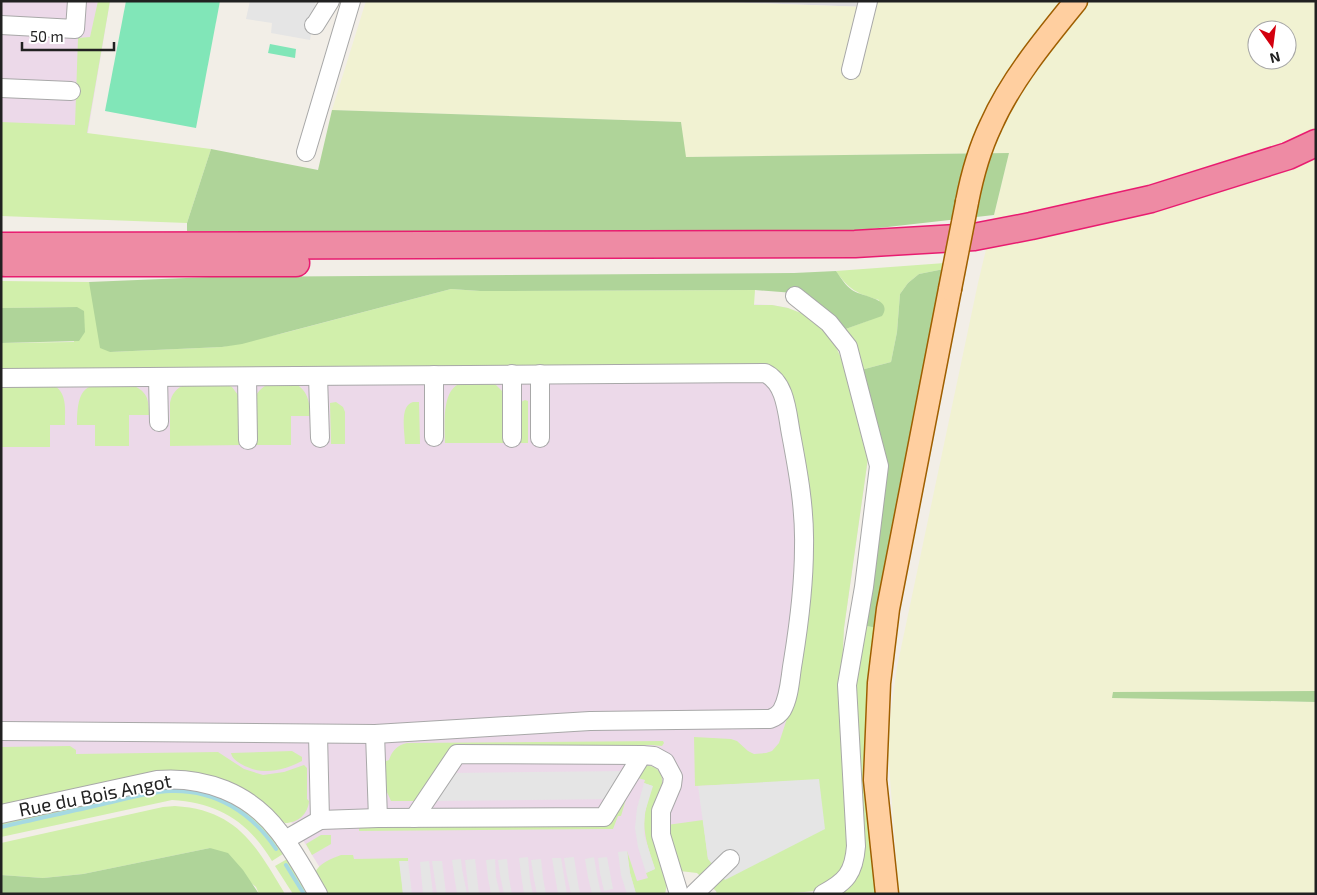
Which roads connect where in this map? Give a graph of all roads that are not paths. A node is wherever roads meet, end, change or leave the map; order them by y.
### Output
1 (76, 1) edge
2 (330, 1) edge
3 (868, 1) edge
4 (1076, 1) edge
5 (349, 2) edge
6 (1, 25) edge
7 (314, 25) dead end
8 (851, 70) dead end
9 (1, 88) edge
10 (71, 91) dead end
11 (1316, 136) edge
12 (1316, 143) edge
13 (306, 152) dead end
14 (1316, 161) edge
15 (1151, 199) junction
16 (1, 246) edge
17 (1, 263) edge
18 (796, 296) dead end
19 (512, 374) junction
20 (540, 374) junction
21 (434, 375) junction
22 (318, 376) junction
23 (158, 377) junction
24 (247, 377) junction
25 (1, 378) edge
26 (159, 422) dead end
27 (434, 437) dead end
28 (320, 438) dead end
29 (512, 438) dead end
30 (540, 438) dead end
31 (248, 440) dead end
32 (1, 731) edge
33 (318, 734) junction
34 (374, 734) junction
35 (642, 755) junction
36 (1, 814) edge
37 (378, 818) junction
38 (414, 818) junction
39 (320, 820) junction
40 (285, 840) junction
41 (730, 859) dead end
42 (318, 894) edge
43 (679, 894) edge
44 (693, 894) edge
45 (823, 894) edge
46 (887, 894) edge

1 - 6 street
2 - 7 street
3 - 8 street
4 - 46 main road, bridge
5 - 13 street
9 - 10 street
11 - 15 highway
12 - 15 highway
14 - 17 highway
15 - 16 highway
18 - 45 street
19 - 20 street
19 - 21 street
19 - 29 street
20 - 30 street
20 - 34 street
21 - 22 street
21 - 27 street
22 - 24 street
22 - 28 street
23 - 24 street
23 - 25 street
23 - 26 street
24 - 31 street
32 - 33 street
33 - 34 street
33 - 39 street
34 - 37 street
35 - 38 street
35 - 38 street
35 - 43 street
36 - 40 street, Rue du Bois Angot
37 - 38 street
37 - 39 street
39 - 40 street
40 - 42 street, Rue du Bois Angot
41 - 44 street
43 - 44 street

